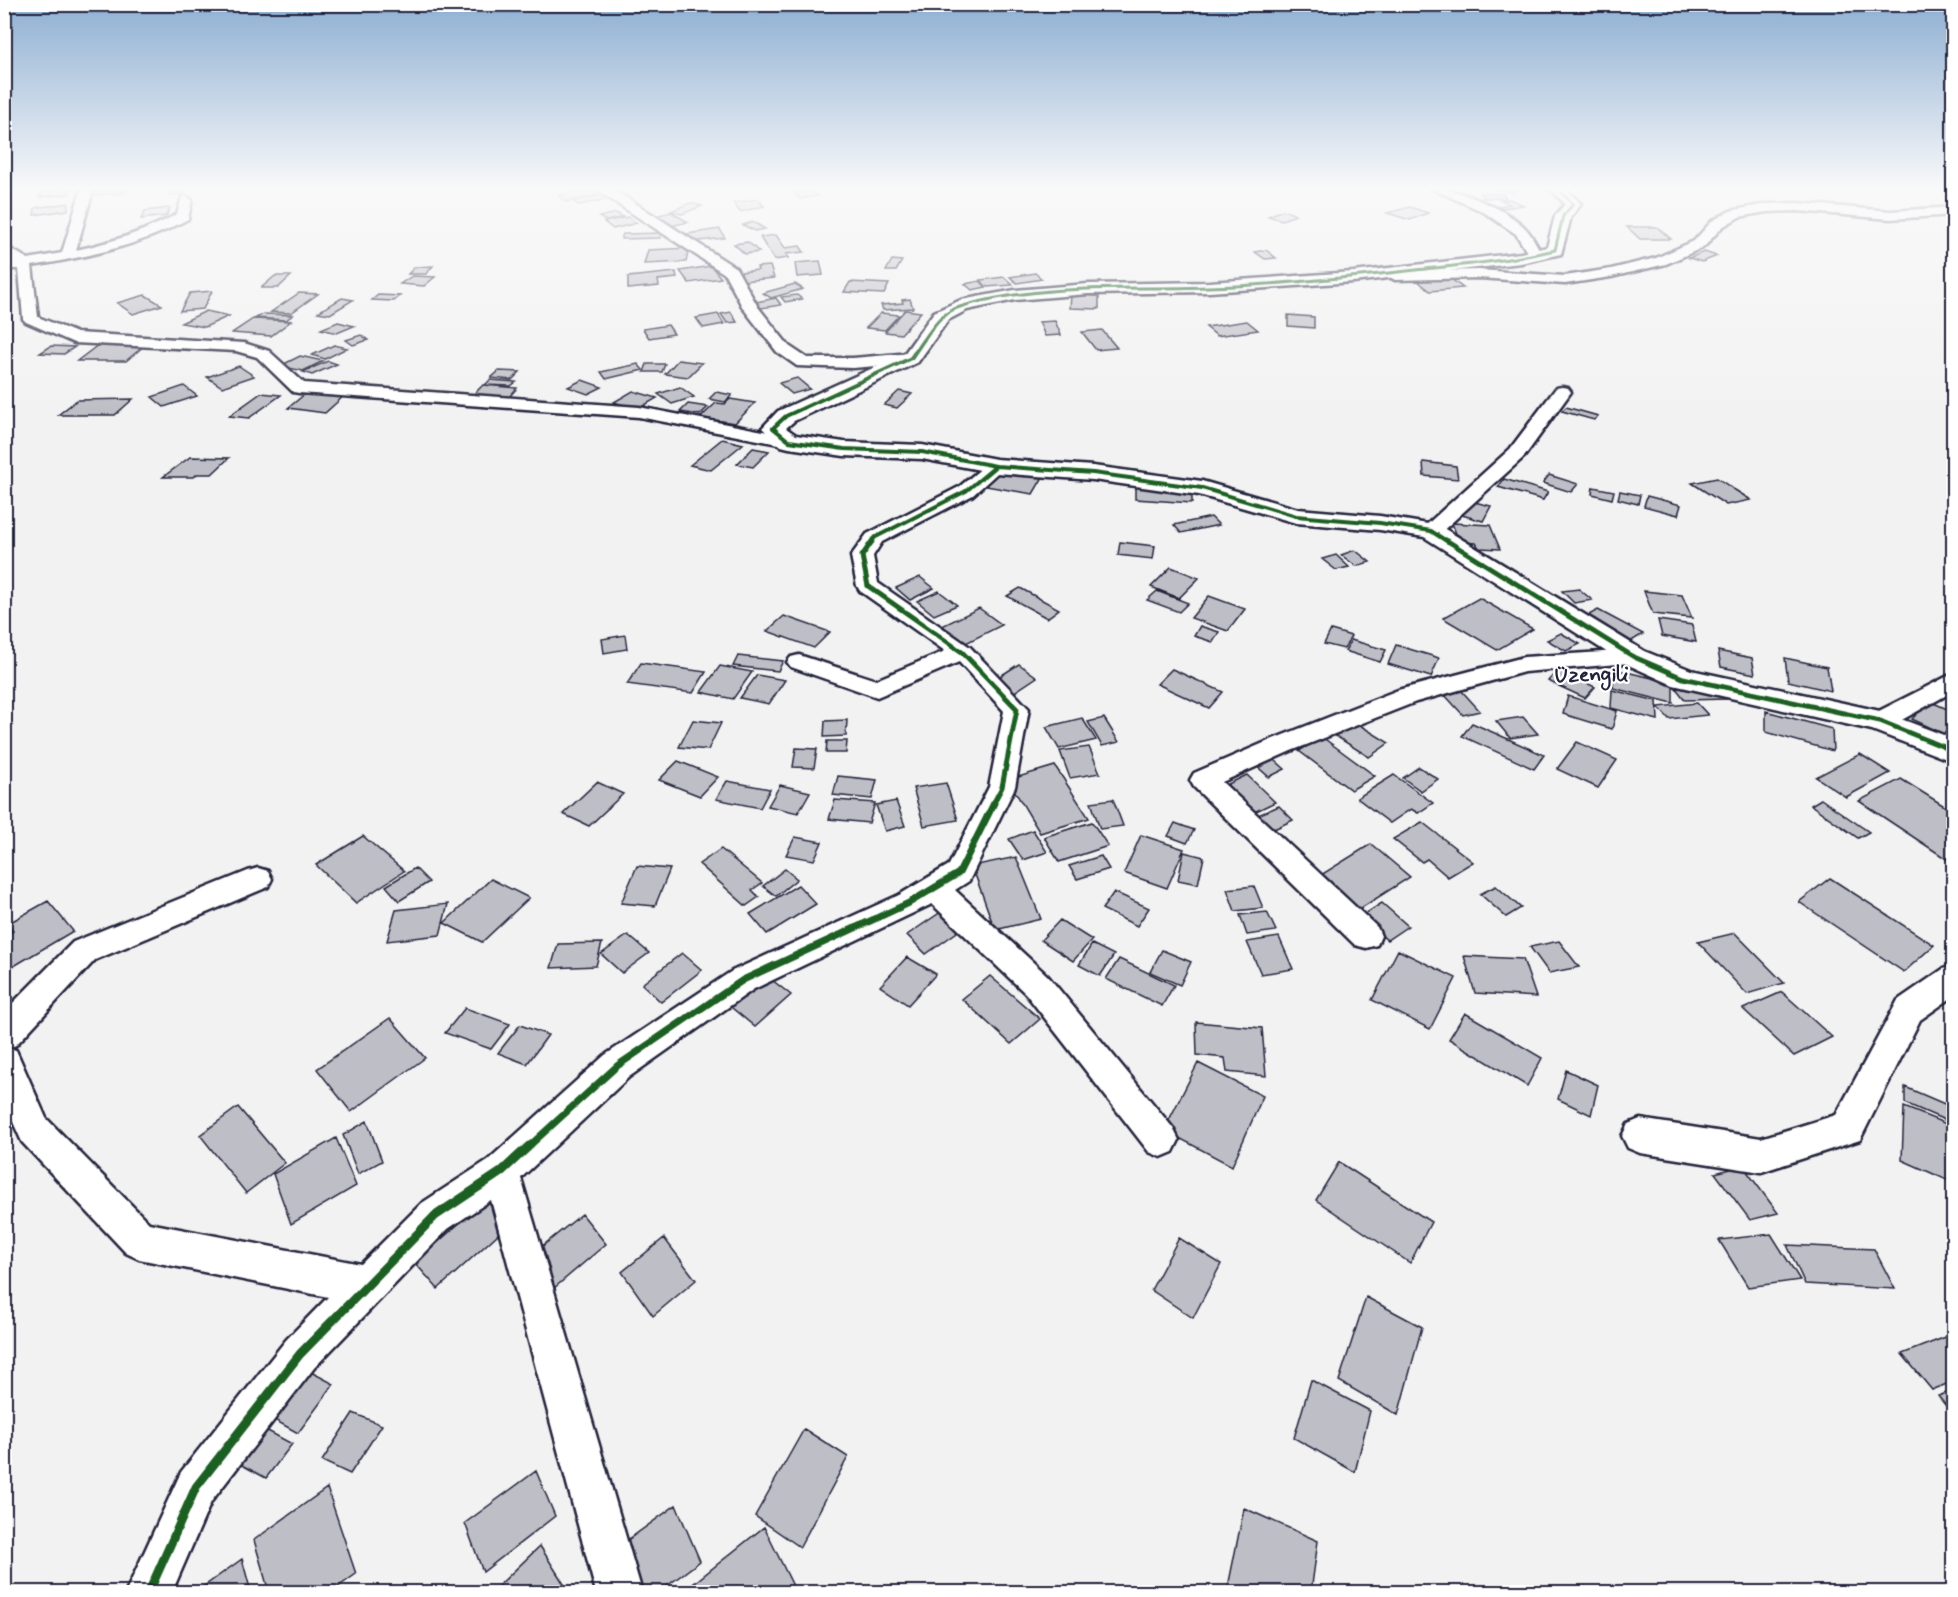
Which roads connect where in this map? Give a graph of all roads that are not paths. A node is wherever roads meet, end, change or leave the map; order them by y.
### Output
1 (32, 262) edge
2 (715, 262) edge
3 (1476, 262) edge
4 (1659, 262) edge
5 (25, 263) junction
6 (4, 267) edge
7 (1355, 277) junction
8 (910, 358) junction
9 (1562, 392) dead end
10 (789, 441) junction
11 (996, 466) junction
12 (1431, 531) junction
13 (962, 652) junction
14 (1634, 657) junction
15 (799, 662) dead end
16 (1953, 681) edge
17 (1880, 722) junction
18 (1953, 751) edge
19 (258, 879) dead end
20 (934, 888) junction
21 (1366, 936) dead end
22 (1953, 978) edge
23 (4, 1035) edge
24 (4, 1061) edge
25 (1640, 1136) dead end
26 (1161, 1140) dead end
27 (501, 1172) junction
28 (367, 1285) junction
29 (149, 1593) edge
30 (619, 1593) edge

1 - 5 street
2 - 8 street
3 - 7 street
4 - 7 street
5 - 6 street
5 - 10 street
7 - 8 street
8 - 10 street
9 - 12 street
10 - 11 street
11 - 12 street
11 - 13 street
12 - 14 street
13 - 15 street
13 - 20 street
14 - 17 street
14 - 21 street
16 - 17 street
17 - 18 street
19 - 23 street
20 - 26 street
20 - 27 street
22 - 25 street
24 - 28 street
27 - 28 street
27 - 30 street
28 - 29 street

